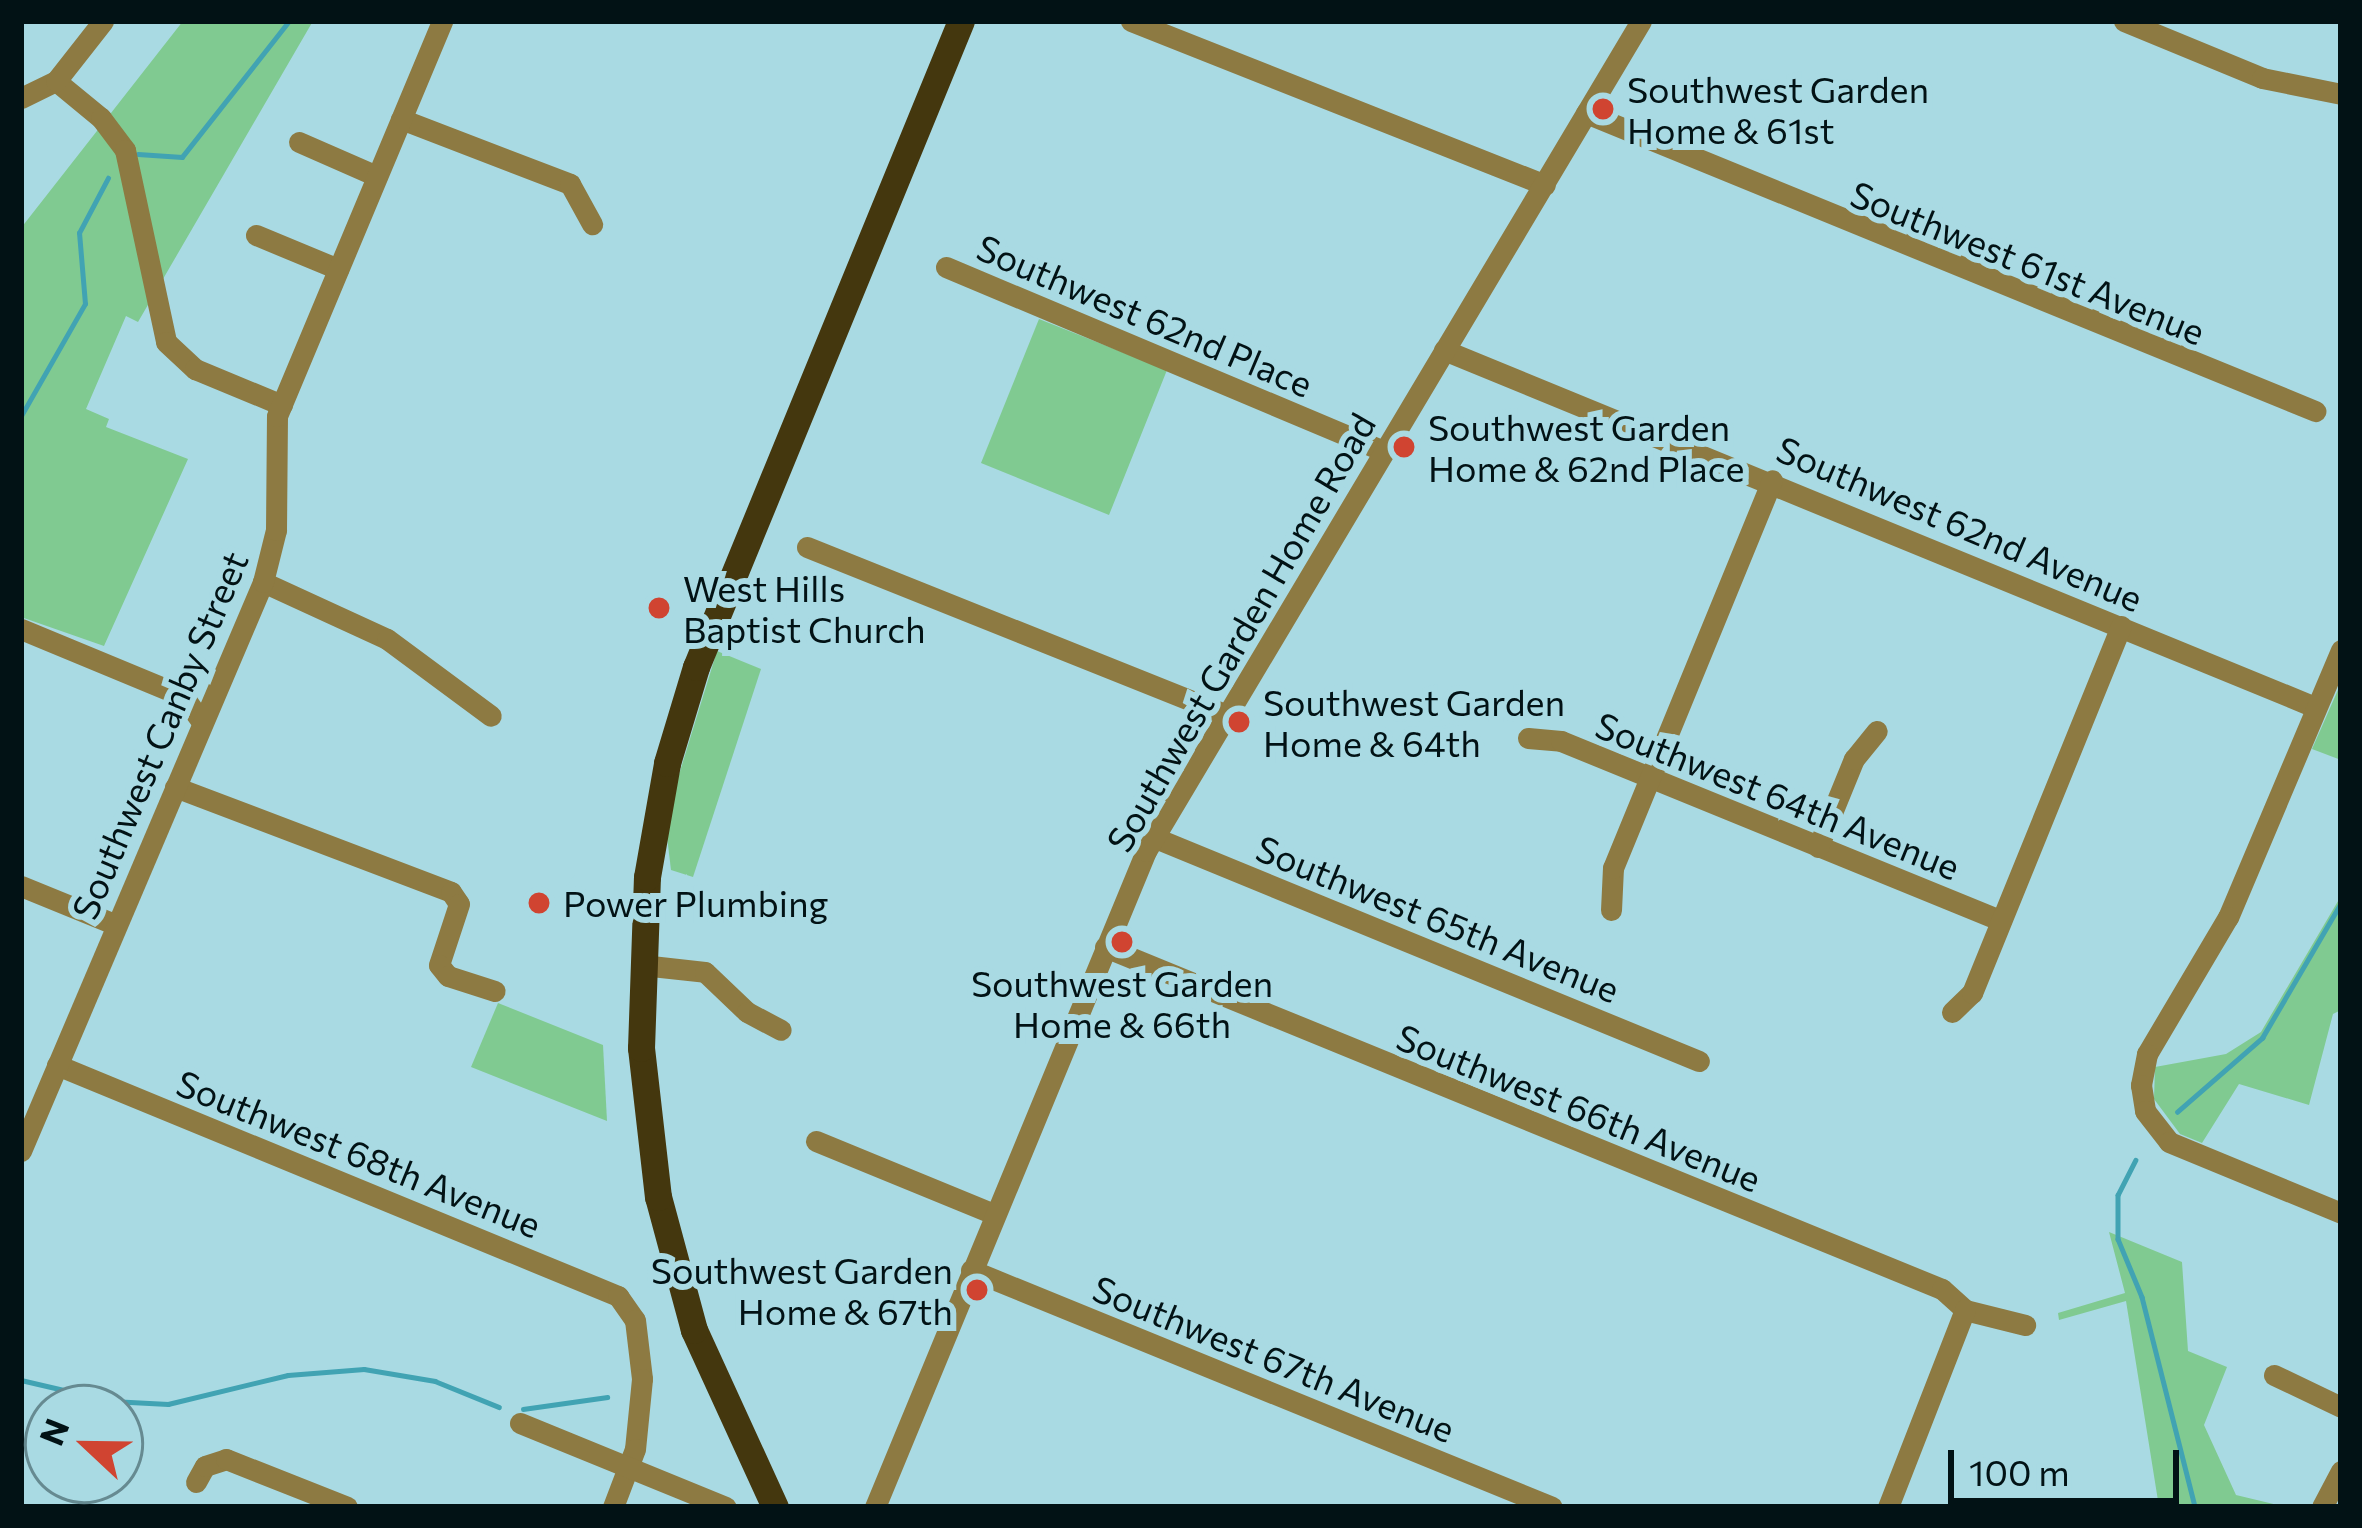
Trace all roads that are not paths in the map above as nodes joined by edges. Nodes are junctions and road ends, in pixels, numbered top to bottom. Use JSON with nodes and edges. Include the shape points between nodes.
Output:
{"nodes":[{"id":1,"x":103,"y":21,"type":"edge"},
{"id":2,"x":442,"y":21,"type":"edge"},
{"id":3,"x":961,"y":21,"type":"edge"},
{"id":4,"x":1131,"y":21,"type":"edge"},
{"id":5,"x":1641,"y":21,"type":"edge"},
{"id":6,"x":2123,"y":21,"type":"edge"},
{"id":7,"x":56,"y":81,"type":"junction"},
{"id":8,"x":2341,"y":94,"type":"edge"},
{"id":9,"x":21,"y":98,"type":"edge"},
{"id":10,"x":1586,"y":113,"type":"junction"},
{"id":11,"x":401,"y":118,"type":"junction"},
{"id":12,"x":298,"y":142,"type":"dead end"},
{"id":13,"x":377,"y":176,"type":"junction"},
{"id":14,"x":1544,"y":185,"type":"junction"},
{"id":15,"x":592,"y":224,"type":"dead end"},
{"id":16,"x":256,"y":235,"type":"dead end"},
{"id":17,"x":946,"y":267,"type":"dead end"},
{"id":18,"x":338,"y":269,"type":"junction"},
{"id":19,"x":1444,"y":350,"type":"junction"},
{"id":20,"x":282,"y":405,"type":"junction"},
{"id":21,"x":2315,"y":411,"type":"dead end"},
{"id":22,"x":1384,"y":451,"type":"junction"},
{"id":23,"x":1772,"y":480,"type":"junction"},
{"id":24,"x":807,"y":547,"type":"dead end"},
{"id":25,"x":263,"y":582,"type":"junction"},
{"id":26,"x":2121,"y":626,"type":"junction"},
{"id":27,"x":21,"y":628,"type":"edge"},
{"id":28,"x":2341,"y":650,"type":"edge"},
{"id":29,"x":2315,"y":707,"type":"junction"},
{"id":30,"x":491,"y":716,"type":"dead end"},
{"id":31,"x":1226,"y":716,"type":"junction"},
{"id":32,"x":202,"y":722,"type":"junction"},
{"id":33,"x":1876,"y":730,"type":"dead end"},
{"id":34,"x":1528,"y":738,"type":"dead end"},
{"id":35,"x":1648,"y":778,"type":"junction"},
{"id":36,"x":175,"y":787,"type":"junction"},
{"id":37,"x":1153,"y":837,"type":"junction"},
{"id":38,"x":1818,"y":847,"type":"junction"},
{"id":39,"x":21,"y":886,"type":"edge"},
{"id":40,"x":1611,"y":910,"type":"dead end"},
{"id":41,"x":2001,"y":921,"type":"junction"},
{"id":42,"x":114,"y":924,"type":"junction"},
{"id":43,"x":1105,"y":947,"type":"junction"},
{"id":44,"x":642,"y":965,"type":"junction"},
{"id":45,"x":495,"y":991,"type":"dead end"},
{"id":46,"x":1952,"y":1012,"type":"dead end"},
{"id":47,"x":781,"y":1030,"type":"dead end"},
{"id":48,"x":1699,"y":1060,"type":"dead end"},
{"id":49,"x":57,"y":1065,"type":"junction"},
{"id":50,"x":23,"y":1141,"type":"edge"},
{"id":51,"x":817,"y":1142,"type":"dead end"},
{"id":52,"x":2341,"y":1213,"type":"edge"},
{"id":53,"x":994,"y":1214,"type":"junction"},
{"id":54,"x":971,"y":1270,"type":"junction"},
{"id":55,"x":1965,"y":1310,"type":"junction"},
{"id":56,"x":2025,"y":1325,"type":"dead end"},
{"id":57,"x":2274,"y":1375,"type":"dead end"},
{"id":58,"x":2341,"y":1408,"type":"edge"},
{"id":59,"x":520,"y":1423,"type":"dead end"},
{"id":60,"x":628,"y":1468,"type":"junction"},
{"id":61,"x":2341,"y":1471,"type":"edge"},
{"id":62,"x":196,"y":1481,"type":"dead end"},
{"id":63,"x":347,"y":1507,"type":"edge"},
{"id":64,"x":613,"y":1507,"type":"edge"},
{"id":65,"x":726,"y":1507,"type":"edge"},
{"id":66,"x":775,"y":1507,"type":"edge"},
{"id":67,"x":874,"y":1507,"type":"edge"},
{"id":68,"x":1552,"y":1507,"type":"edge"},
{"id":69,"x":1888,"y":1507,"type":"edge"},
{"id":70,"x":2322,"y":1507,"type":"edge"}],
"edges":[{"from":1,"to":7,"type":"street"},
{"from":2,"to":11,"type":"street","name":"Southwest Canby Street"},
{"from":3,"to":44,"type":"main road","via":[[684,701],[653,834]]},
{"from":4,"to":14,"type":"street"},
{"from":5,"to":10,"type":"street","name":"Southwest Garden Home Road"},
{"from":6,"to":8,"type":"street","via":[[2262,78]]},
{"from":7,"to":9,"type":"street"},
{"from":7,"to":20,"type":"street","via":[[125,150],[166,342],[195,369]]},
{"from":10,"to":14,"type":"street","name":"Southwest Garden Home Road"},
{"from":10,"to":21,"type":"street","name":"Southwest 61st Avenue"},
{"from":11,"to":13,"type":"street","name":"Southwest Canby Street"},
{"from":11,"to":15,"type":"street","via":[[570,184]]},
{"from":12,"to":13,"type":"street"},
{"from":13,"to":18,"type":"street","name":"Southwest Canby Street"},
{"from":14,"to":19,"type":"street","name":"Southwest Garden Home Road"},
{"from":16,"to":18,"type":"street"},
{"from":17,"to":22,"type":"street","name":"Southwest 62nd Place"},
{"from":18,"to":20,"type":"street","name":"Southwest Canby Street"},
{"from":19,"to":22,"type":"street","name":"Southwest Garden Home Road"},
{"from":19,"to":23,"type":"street","name":"Southwest 62nd Avenue"},
{"from":20,"to":25,"type":"street","name":"Southwest Canby Street","via":[[272,446],[276,530]]},
{"from":22,"to":31,"type":"street","name":"Southwest Garden Home Road"},
{"from":23,"to":26,"type":"street","name":"Southwest 62nd Avenue"},
{"from":23,"to":35,"type":"street"},
{"from":24,"to":31,"type":"street"},
{"from":25,"to":30,"type":"street","via":[[387,639]]},
{"from":25,"to":32,"type":"street","name":"Southwest Canby Street"},
{"from":26,"to":29,"type":"street","name":"Southwest 62nd Avenue"},
{"from":26,"to":41,"type":"street"},
{"from":27,"to":32,"type":"street","via":[[183,696]]},
{"from":28,"to":29,"type":"street"},
{"from":29,"to":52,"type":"street","via":[[2228,917],[2147,1054],[2140,1085],[2145,1111],[2169,1142]]},
{"from":31,"to":37,"type":"street","name":"Southwest Garden Home Road"},
{"from":32,"to":36,"type":"street","name":"Southwest Canby Street"},
{"from":33,"to":38,"type":"street","via":[[1854,759]]},
{"from":34,"to":35,"type":"street","name":"Southwest 64th Avenue","via":[[1561,741]]},
{"from":35,"to":38,"type":"street","name":"Southwest 64th Avenue"},
{"from":35,"to":40,"type":"street","via":[[1613,868]]},
{"from":36,"to":42,"type":"street","name":"Southwest Canby Street"},
{"from":36,"to":45,"type":"street","via":[[452,892],[458,904],[439,964],[448,976]]},
{"from":37,"to":43,"type":"street","name":"Southwest Garden Home Road"},
{"from":37,"to":48,"type":"street","name":"Southwest 65th Avenue"},
{"from":38,"to":41,"type":"street","name":"Southwest 64th Avenue"},
{"from":39,"to":42,"type":"street"},
{"from":41,"to":46,"type":"street","via":[[1972,993]]},
{"from":42,"to":49,"type":"street","name":"Southwest Canby Street"},
{"from":43,"to":53,"type":"street","name":"Southwest Garden Home Road"},
{"from":43,"to":55,"type":"street","name":"Southwest 66th Avenue","via":[[1942,1289]]},
{"from":44,"to":47,"type":"street","via":[[705,972],[747,1012]]},
{"from":44,"to":66,"type":"main road","via":[[644,1102],[670,1250],[711,1371]]},
{"from":49,"to":50,"type":"street","name":"Southwest Canby Street"},
{"from":49,"to":60,"type":"street","name":"Southwest 68th Avenue","via":[[594,1284],[631,1309],[642,1379]]},
{"from":51,"to":53,"type":"street"},
{"from":53,"to":54,"type":"street","name":"Southwest Garden Home Road"},
{"from":54,"to":67,"type":"street","name":"Southwest Garden Home Road"},
{"from":54,"to":68,"type":"street","name":"Southwest 67th Avenue"},
{"from":55,"to":56,"type":"street","name":"Southwest 66th Avenue"},
{"from":55,"to":69,"type":"street"},
{"from":57,"to":58,"type":"street"},
{"from":59,"to":60,"type":"street"},
{"from":60,"to":64,"type":"street"},
{"from":60,"to":65,"type":"street"},
{"from":61,"to":70,"type":"street"},
{"from":62,"to":63,"type":"street","via":[[205,1466],[226,1459]]}]}
